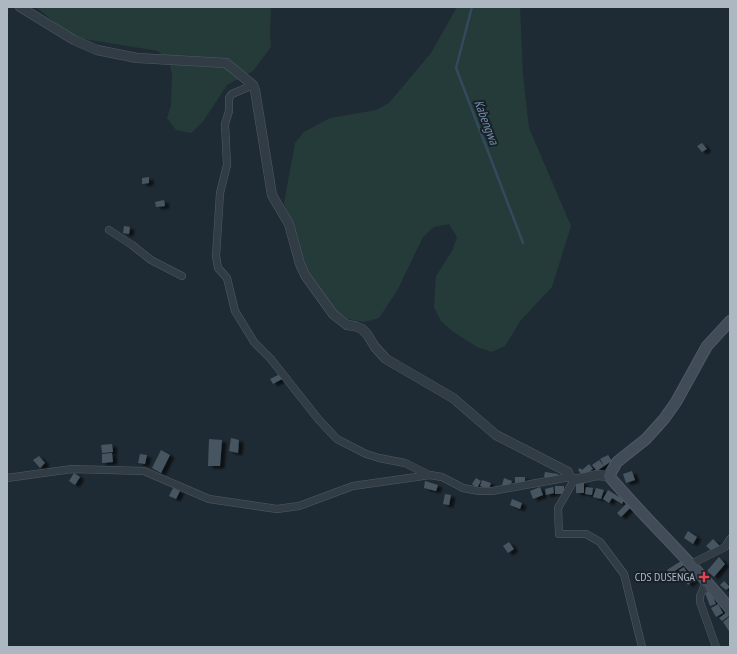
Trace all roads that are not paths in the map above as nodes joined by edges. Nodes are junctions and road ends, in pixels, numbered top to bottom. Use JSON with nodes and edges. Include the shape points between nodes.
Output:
{"nodes":[{"id":1,"x":20,"y":7,"type":"edge"},
{"id":2,"x":253,"y":85,"type":"junction"},
{"id":3,"x":109,"y":230,"type":"dead end"},
{"id":4,"x":182,"y":276,"type":"dead end"},
{"id":5,"x":730,"y":321,"type":"edge"},
{"id":6,"x":430,"y":475,"type":"junction"},
{"id":7,"x":609,"y":476,"type":"junction"},
{"id":8,"x":7,"y":478,"type":"edge"},
{"id":9,"x":572,"y":478,"type":"junction"},
{"id":10,"x":730,"y":539,"type":"edge"},
{"id":11,"x":691,"y":564,"type":"junction"},
{"id":12,"x":707,"y":580,"type":"junction"},
{"id":13,"x":730,"y":609,"type":"edge"},
{"id":14,"x":642,"y":647,"type":"edge"},
{"id":15,"x":716,"y":647,"type":"edge"}],
"edges":[{"from":1,"to":2,"type":"street","via":[[74,40],[97,50],[137,58],[226,63]]},
{"from":2,"to":6,"type":"street","via":[[232,94],[229,98],[225,124],[227,165],[220,193],[216,256],[218,268],[227,278],[235,311],[254,342],[337,439],[366,454],[405,463]]},
{"from":2,"to":9,"type":"street","via":[[272,196],[289,224],[305,275],[333,314],[347,325],[362,329],[386,359],[453,398],[496,435],[568,472]]},
{"from":3,"to":4,"type":"street","via":[[152,260]]},
{"from":5,"to":7,"type":"main road","via":[[707,346],[664,419],[646,439],[617,462]]},
{"from":6,"to":8,"type":"street","via":[[353,486],[299,506],[277,509],[209,499],[144,470],[72,470]]},
{"from":6,"to":9,"type":"street","via":[[479,491]]},
{"from":7,"to":9,"type":"street"},
{"from":7,"to":11,"type":"main road"},
{"from":9,"to":14,"type":"street","via":[[558,508],[559,534],[586,534],[600,542],[624,574]]},
{"from":10,"to":11,"type":"street","via":[[725,548]]},
{"from":11,"to":12,"type":"main road"},
{"from":12,"to":13,"type":"main road"},
{"from":12,"to":15,"type":"street","via":[[700,602]]}]}
